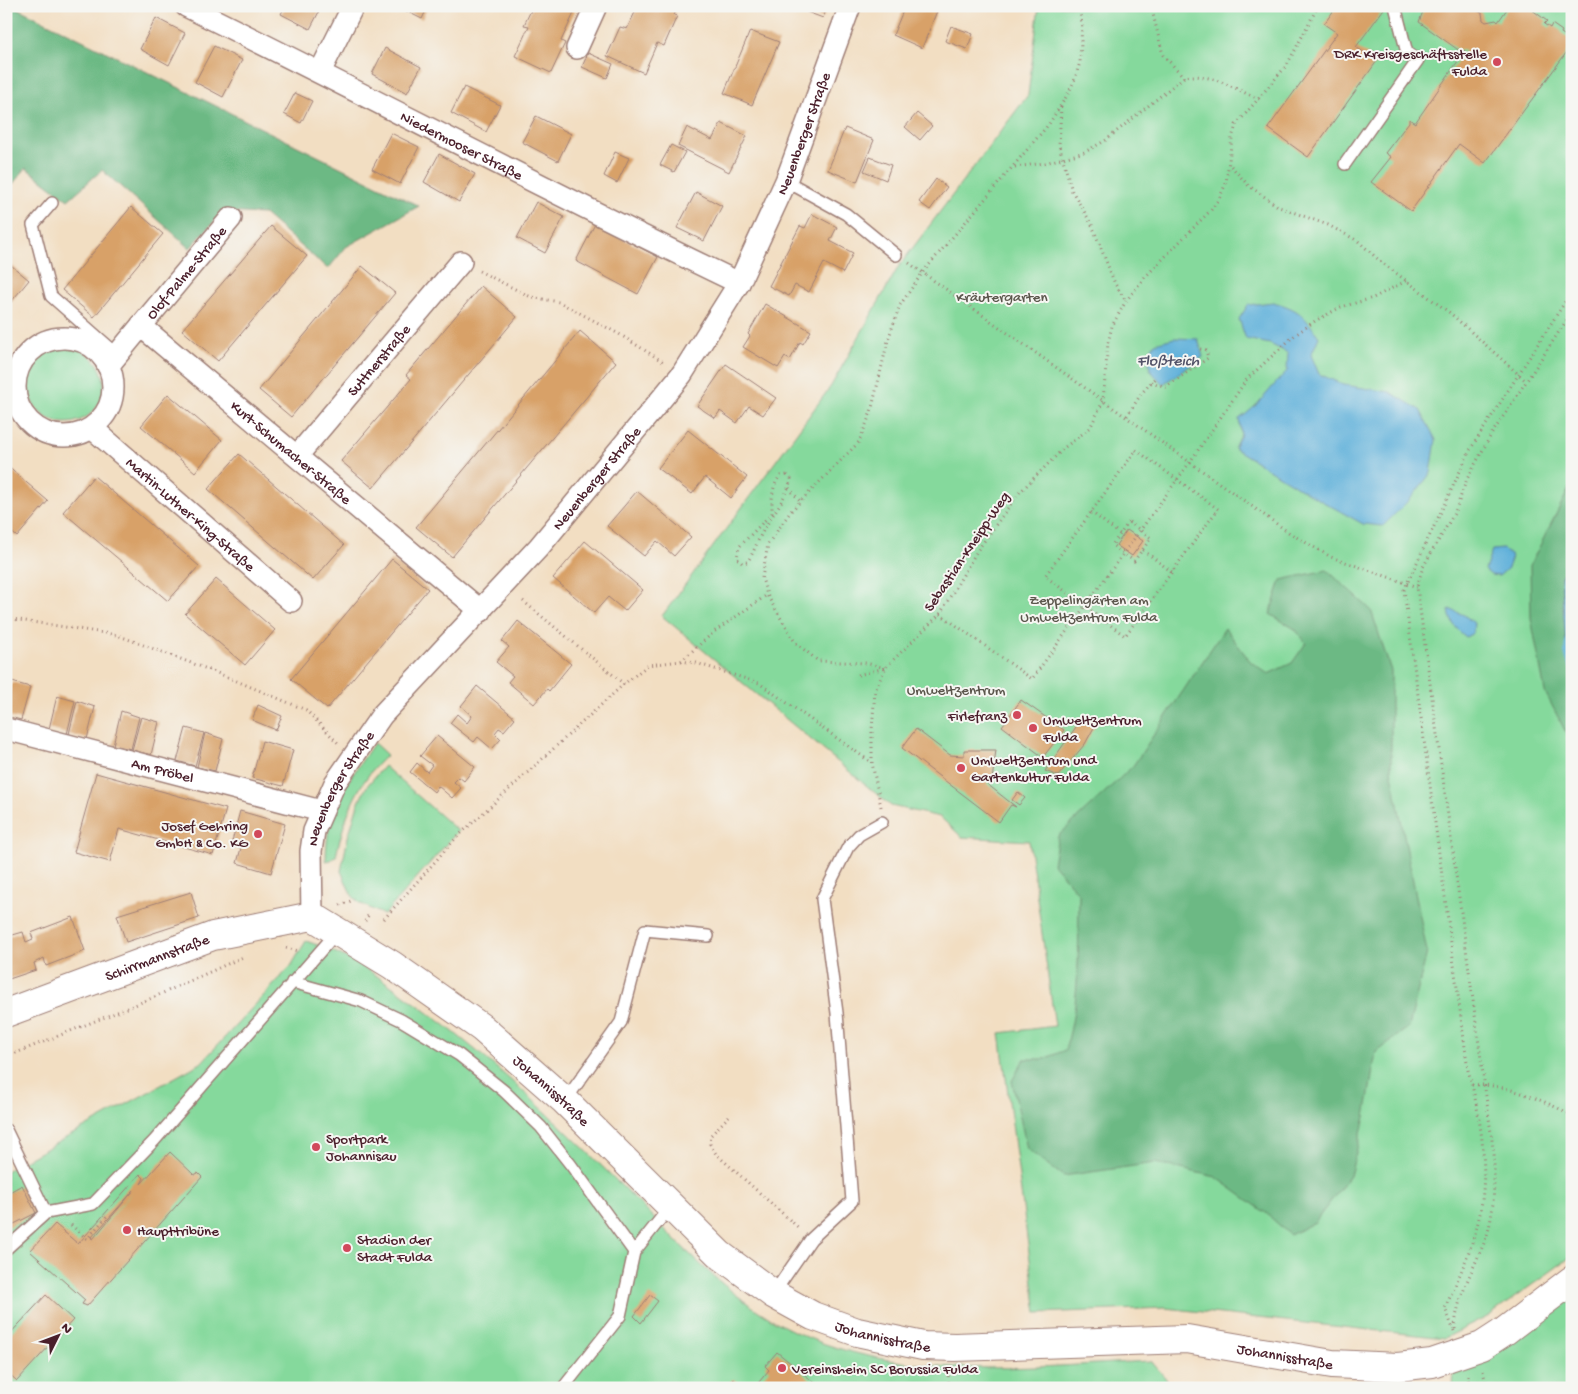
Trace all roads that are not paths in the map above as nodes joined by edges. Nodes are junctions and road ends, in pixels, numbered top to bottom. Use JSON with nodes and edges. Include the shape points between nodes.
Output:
{"nodes":[{"id":1,"x":186,"y":6,"type":"edge"},
{"id":2,"x":353,"y":6,"type":"edge"},
{"id":3,"x":596,"y":6,"type":"edge"},
{"id":4,"x":850,"y":6,"type":"edge"},
{"id":5,"x":1395,"y":6,"type":"edge"},
{"id":6,"x":577,"y":48,"type":"dead end"},
{"id":7,"x":320,"y":72,"type":"junction"},
{"id":8,"x":1345,"y":164,"type":"dead end"},
{"id":9,"x":786,"y":181,"type":"junction"},
{"id":10,"x":52,"y":203,"type":"dead end"},
{"id":11,"x":231,"y":218,"type":"dead end"},
{"id":12,"x":896,"y":255,"type":"road end"},
{"id":13,"x":461,"y":262,"type":"road end"},
{"id":14,"x":738,"y":283,"type":"junction"},
{"id":15,"x":141,"y":326,"type":"junction"},
{"id":16,"x":113,"y":361,"type":"junction"},
{"id":17,"x":92,"y":428,"type":"junction"},
{"id":18,"x":297,"y":456,"type":"junction"},
{"id":19,"x":290,"y":601,"type":"dead end"},
{"id":20,"x":481,"y":611,"type":"junction"},
{"id":21,"x":6,"y":729,"type":"edge"},
{"id":22,"x":321,"y":811,"type":"junction"},
{"id":23,"x":882,"y":822,"type":"road end"},
{"id":24,"x":312,"y":916,"type":"junction"},
{"id":25,"x":337,"y":932,"type":"junction"},
{"id":26,"x":708,"y":936,"type":"dead end"},
{"id":27,"x":292,"y":982,"type":"junction"},
{"id":28,"x":6,"y":1013,"type":"edge"},
{"id":29,"x":564,"y":1101,"type":"junction"},
{"id":30,"x":6,"y":1130,"type":"edge"},
{"id":31,"x":670,"y":1207,"type":"junction"},
{"id":32,"x":46,"y":1213,"type":"junction"},
{"id":33,"x":6,"y":1249,"type":"edge"},
{"id":34,"x":634,"y":1252,"type":"junction"},
{"id":35,"x":1572,"y":1280,"type":"edge"},
{"id":36,"x":773,"y":1294,"type":"junction"},
{"id":37,"x":563,"y":1388,"type":"edge"}],
"edges":[{"from":1,"to":7,"type":"street","name":"Niedermooser Straße"},
{"from":2,"to":7,"type":"street"},
{"from":3,"to":6,"type":"street"},
{"from":4,"to":9,"type":"street","name":"Neuenberger Straße"},
{"from":5,"to":8,"type":"lane","via":[[1407,53],[1418,60]]},
{"from":7,"to":14,"type":"street","name":"Niedermooser Straße","via":[[493,163]]},
{"from":9,"to":12,"type":"lane","via":[[846,214]]},
{"from":9,"to":14,"type":"street","name":"Neuenberger Straße"},
{"from":10,"to":16,"type":"lane","via":[[33,225],[51,296]]},
{"from":11,"to":15,"type":"street","name":"Olof-Palme-Straße"},
{"from":13,"to":18,"type":"street","name":"Suttnerstraße"},
{"from":14,"to":20,"type":"street","name":"Neuenberger Straße","via":[[682,374],[539,547]]},
{"from":15,"to":16,"type":"street"},
{"from":15,"to":18,"type":"street","name":"Kurt-Schumacher-Straße"},
{"from":16,"to":17,"type":"street","via":[[113,394],[105,413]]},
{"from":16,"to":17,"type":"street","via":[[76,339],[61,338],[45,341],[31,350],[21,363],[16,378],[15,395],[21,410],[37,428],[60,436],[77,435]]},
{"from":17,"to":19,"type":"street","name":"Martin-Luther-King-Straße"},
{"from":18,"to":20,"type":"street","name":"Kurt-Schumacher-Straße"},
{"from":20,"to":22,"type":"street","name":"Neuenberger Straße","via":[[382,716],[351,757]]},
{"from":21,"to":22,"type":"street","name":"Am Pröbel"},
{"from":22,"to":24,"type":"street","name":"Neuenberger Straße","via":[[314,831],[312,852]]},
{"from":23,"to":36,"type":"lane","via":[[859,835],[848,847],[822,899],[837,1013],[852,1200],[811,1239]]},
{"from":24,"to":25,"type":"street","name":"Johannisstraße"},
{"from":24,"to":28,"type":"street","name":"Schirrmannstraße","via":[[213,936]]},
{"from":25,"to":27,"type":"lane"},
{"from":25,"to":29,"type":"street","name":"Johannisstraße","via":[[443,999]]},
{"from":26,"to":29,"type":"lane","via":[[644,930],[621,1022]]},
{"from":27,"to":32,"type":"lane","via":[[154,1141],[93,1204]]},
{"from":27,"to":34,"type":"lane","via":[[361,1000],[401,1020],[466,1061],[504,1091],[541,1127]]},
{"from":29,"to":31,"type":"street","name":"Johannisstraße"},
{"from":30,"to":32,"type":"lane"},
{"from":31,"to":34,"type":"lane"},
{"from":31,"to":36,"type":"street","name":"Johannisstraße","via":[[719,1254]]},
{"from":32,"to":33,"type":"lane"},
{"from":34,"to":37,"type":"lane","via":[[620,1316]]},
{"from":35,"to":36,"type":"street","name":"Johannisstraße","via":[[1482,1346],[1432,1363],[1398,1367],[1332,1364],[1187,1339],[1062,1345],[922,1346],[857,1332],[813,1316]]}]}
